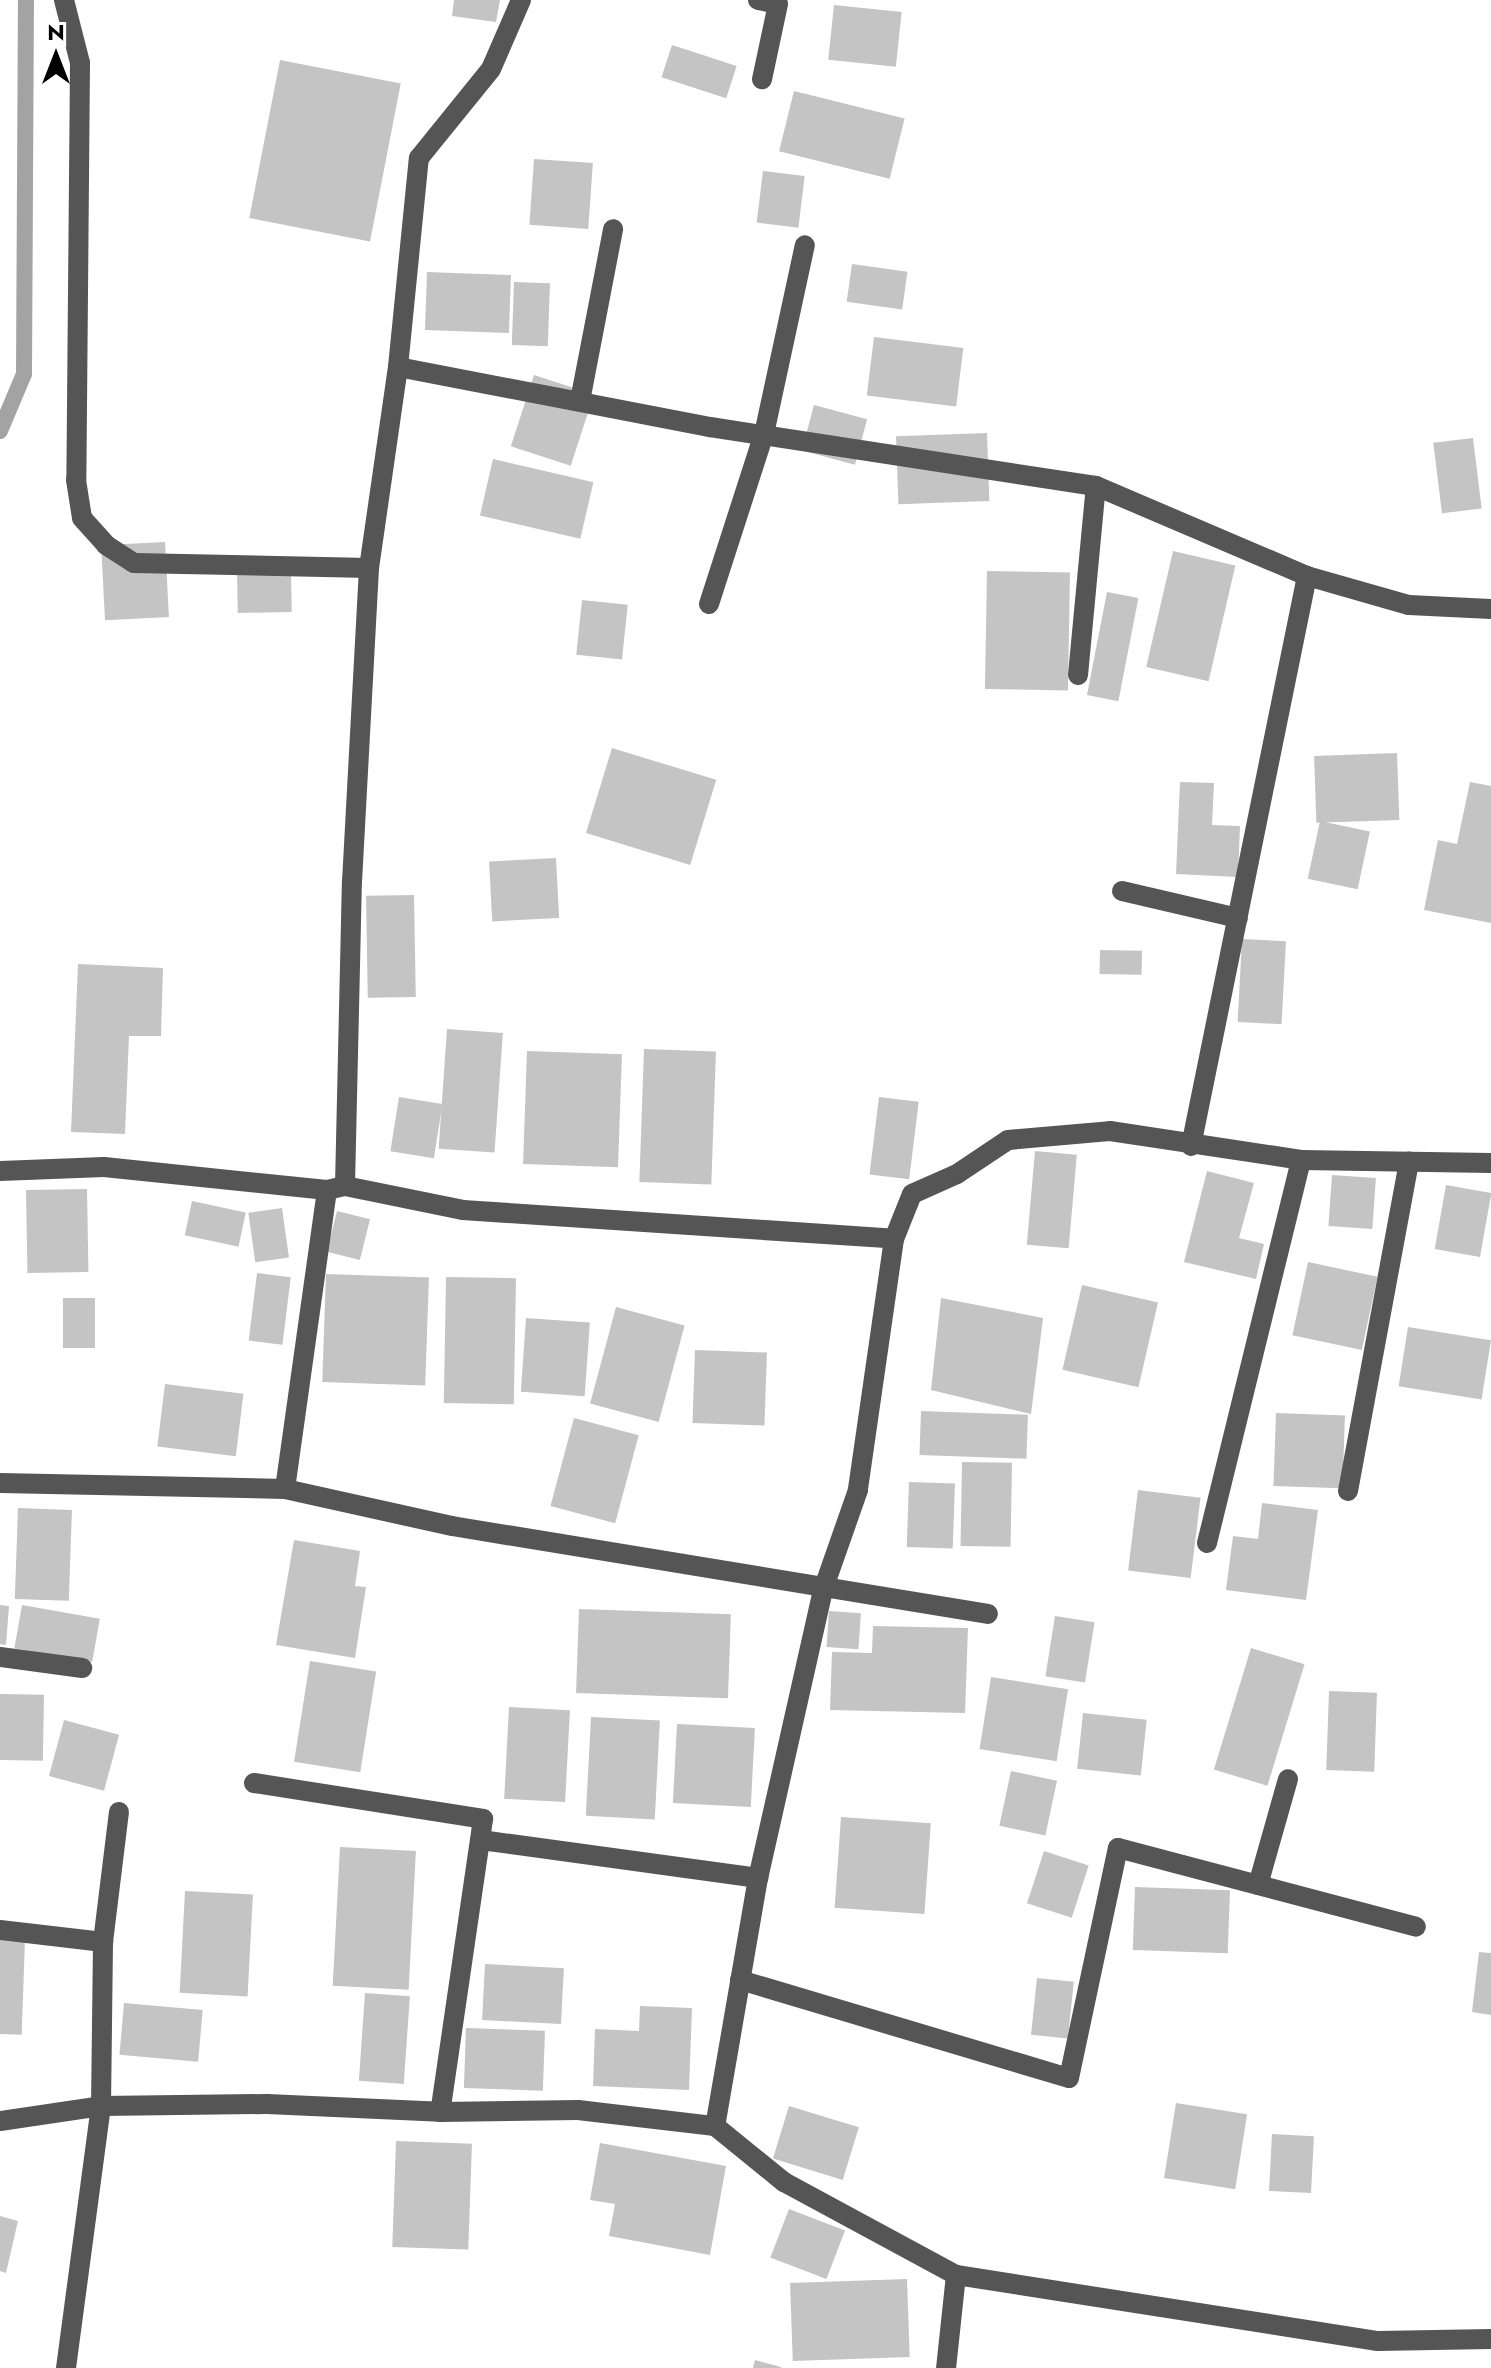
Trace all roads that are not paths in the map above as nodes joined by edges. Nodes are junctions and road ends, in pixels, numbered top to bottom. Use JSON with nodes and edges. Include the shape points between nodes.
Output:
{"nodes":[{"id":1,"x":64,"y":0,"type":"edge"},
{"id":2,"x":521,"y":0,"type":"edge"},
{"id":3,"x":758,"y":0,"type":"edge"},
{"id":4,"x":762,"y":79,"type":"dead end"},
{"id":5,"x":613,"y":229,"type":"dead end"},
{"id":6,"x":805,"y":245,"type":"dead end"},
{"id":7,"x":398,"y":367,"type":"junction"},
{"id":8,"x":580,"y":401,"type":"junction"},
{"id":9,"x":764,"y":434,"type":"junction"},
{"id":10,"x":1096,"y":486,"type":"junction"},
{"id":11,"x":369,"y":568,"type":"junction"},
{"id":12,"x":1307,"y":576,"type":"junction"},
{"id":13,"x":709,"y":604,"type":"dead end"},
{"id":14,"x":1491,"y":609,"type":"edge"},
{"id":15,"x":1078,"y":675,"type":"dead end"},
{"id":16,"x":1122,"y":891,"type":"dead end"},
{"id":17,"x":1238,"y":918,"type":"junction"},
{"id":18,"x":1191,"y":1146,"type":"junction"},
{"id":19,"x":1301,"y":1160,"type":"junction"},
{"id":20,"x":1409,"y":1162,"type":"junction"},
{"id":21,"x":1491,"y":1163,"type":"edge"},
{"id":22,"x":0,"y":1171,"type":"edge"},
{"id":23,"x":336,"y":1188,"type":"junction"},
{"id":24,"x":894,"y":1239,"type":"junction"},
{"id":25,"x":0,"y":1483,"type":"edge"},
{"id":26,"x":285,"y":1489,"type":"junction"},
{"id":27,"x":1348,"y":1491,"type":"dead end"},
{"id":28,"x":1207,"y":1543,"type":"dead end"},
{"id":29,"x":823,"y":1590,"type":"junction"},
{"id":30,"x":988,"y":1614,"type":"dead end"},
{"id":31,"x":0,"y":1657,"type":"edge"},
{"id":32,"x":82,"y":1668,"type":"dead end"},
{"id":33,"x":1288,"y":1779,"type":"dead end"},
{"id":34,"x":254,"y":1783,"type":"dead end"},
{"id":35,"x":119,"y":1812,"type":"dead end"},
{"id":36,"x":481,"y":1840,"type":"junction"},
{"id":37,"x":758,"y":1878,"type":"junction"},
{"id":38,"x":1258,"y":1885,"type":"junction"},
{"id":39,"x":1416,"y":1927,"type":"dead end"},
{"id":40,"x":0,"y":1930,"type":"edge"},
{"id":41,"x":103,"y":1942,"type":"junction"},
{"id":42,"x":740,"y":1980,"type":"junction"},
{"id":43,"x":101,"y":2106,"type":"junction"},
{"id":44,"x":440,"y":2112,"type":"junction"},
{"id":45,"x":0,"y":2121,"type":"edge"},
{"id":46,"x":715,"y":2126,"type":"junction"},
{"id":47,"x":956,"y":2275,"type":"junction"},
{"id":48,"x":1491,"y":2339,"type":"edge"},
{"id":49,"x":66,"y":2368,"type":"edge"},
{"id":50,"x":946,"y":2368,"type":"edge"}],
"edges":[{"from":1,"to":11,"type":"street","via":[[80,63],[76,480],[82,518],[106,545],[134,563]]},
{"from":2,"to":7,"type":"street","via":[[491,69],[419,158]]},
{"from":3,"to":4,"type":"street","via":[[778,4]]},
{"from":5,"to":8,"type":"street"},
{"from":6,"to":9,"type":"street"},
{"from":7,"to":8,"type":"street"},
{"from":7,"to":11,"type":"street"},
{"from":8,"to":9,"type":"street"},
{"from":9,"to":10,"type":"street"},
{"from":9,"to":13,"type":"street"},
{"from":10,"to":12,"type":"street"},
{"from":10,"to":15,"type":"street"},
{"from":11,"to":23,"type":"street"},
{"from":12,"to":14,"type":"street","via":[[1409,605]]},
{"from":12,"to":17,"type":"street"},
{"from":16,"to":17,"type":"street"},
{"from":17,"to":18,"type":"street"},
{"from":18,"to":19,"type":"street"},
{"from":18,"to":24,"type":"street","via":[[1110,1131],[1008,1140],[957,1174],[912,1194]]},
{"from":19,"to":20,"type":"street"},
{"from":19,"to":28,"type":"street"},
{"from":20,"to":21,"type":"street"},
{"from":20,"to":27,"type":"street"},
{"from":22,"to":23,"type":"street","via":[[104,1167]]},
{"from":23,"to":24,"type":"street","via":[[463,1210]]},
{"from":23,"to":26,"type":"street"},
{"from":24,"to":29,"type":"street","via":[[858,1490]]},
{"from":25,"to":26,"type":"street"},
{"from":26,"to":29,"type":"street","via":[[452,1526]]},
{"from":29,"to":30,"type":"street"},
{"from":29,"to":37,"type":"street"},
{"from":31,"to":32,"type":"street"},
{"from":33,"to":38,"type":"street"},
{"from":34,"to":36,"type":"street","via":[[483,1819]]},
{"from":35,"to":41,"type":"street"},
{"from":36,"to":37,"type":"street"},
{"from":36,"to":44,"type":"street"},
{"from":37,"to":42,"type":"street"},
{"from":38,"to":39,"type":"street"},
{"from":38,"to":42,"type":"street","via":[[1118,1848],[1069,2078]]},
{"from":40,"to":41,"type":"street"},
{"from":41,"to":43,"type":"street"},
{"from":42,"to":46,"type":"street"},
{"from":43,"to":44,"type":"street","via":[[267,2104]]},
{"from":43,"to":45,"type":"street"},
{"from":43,"to":49,"type":"street"},
{"from":44,"to":46,"type":"street","via":[[578,2110]]},
{"from":46,"to":47,"type":"street","via":[[784,2182]]},
{"from":47,"to":48,"type":"street","via":[[1378,2341]]},
{"from":47,"to":50,"type":"street"}]}
